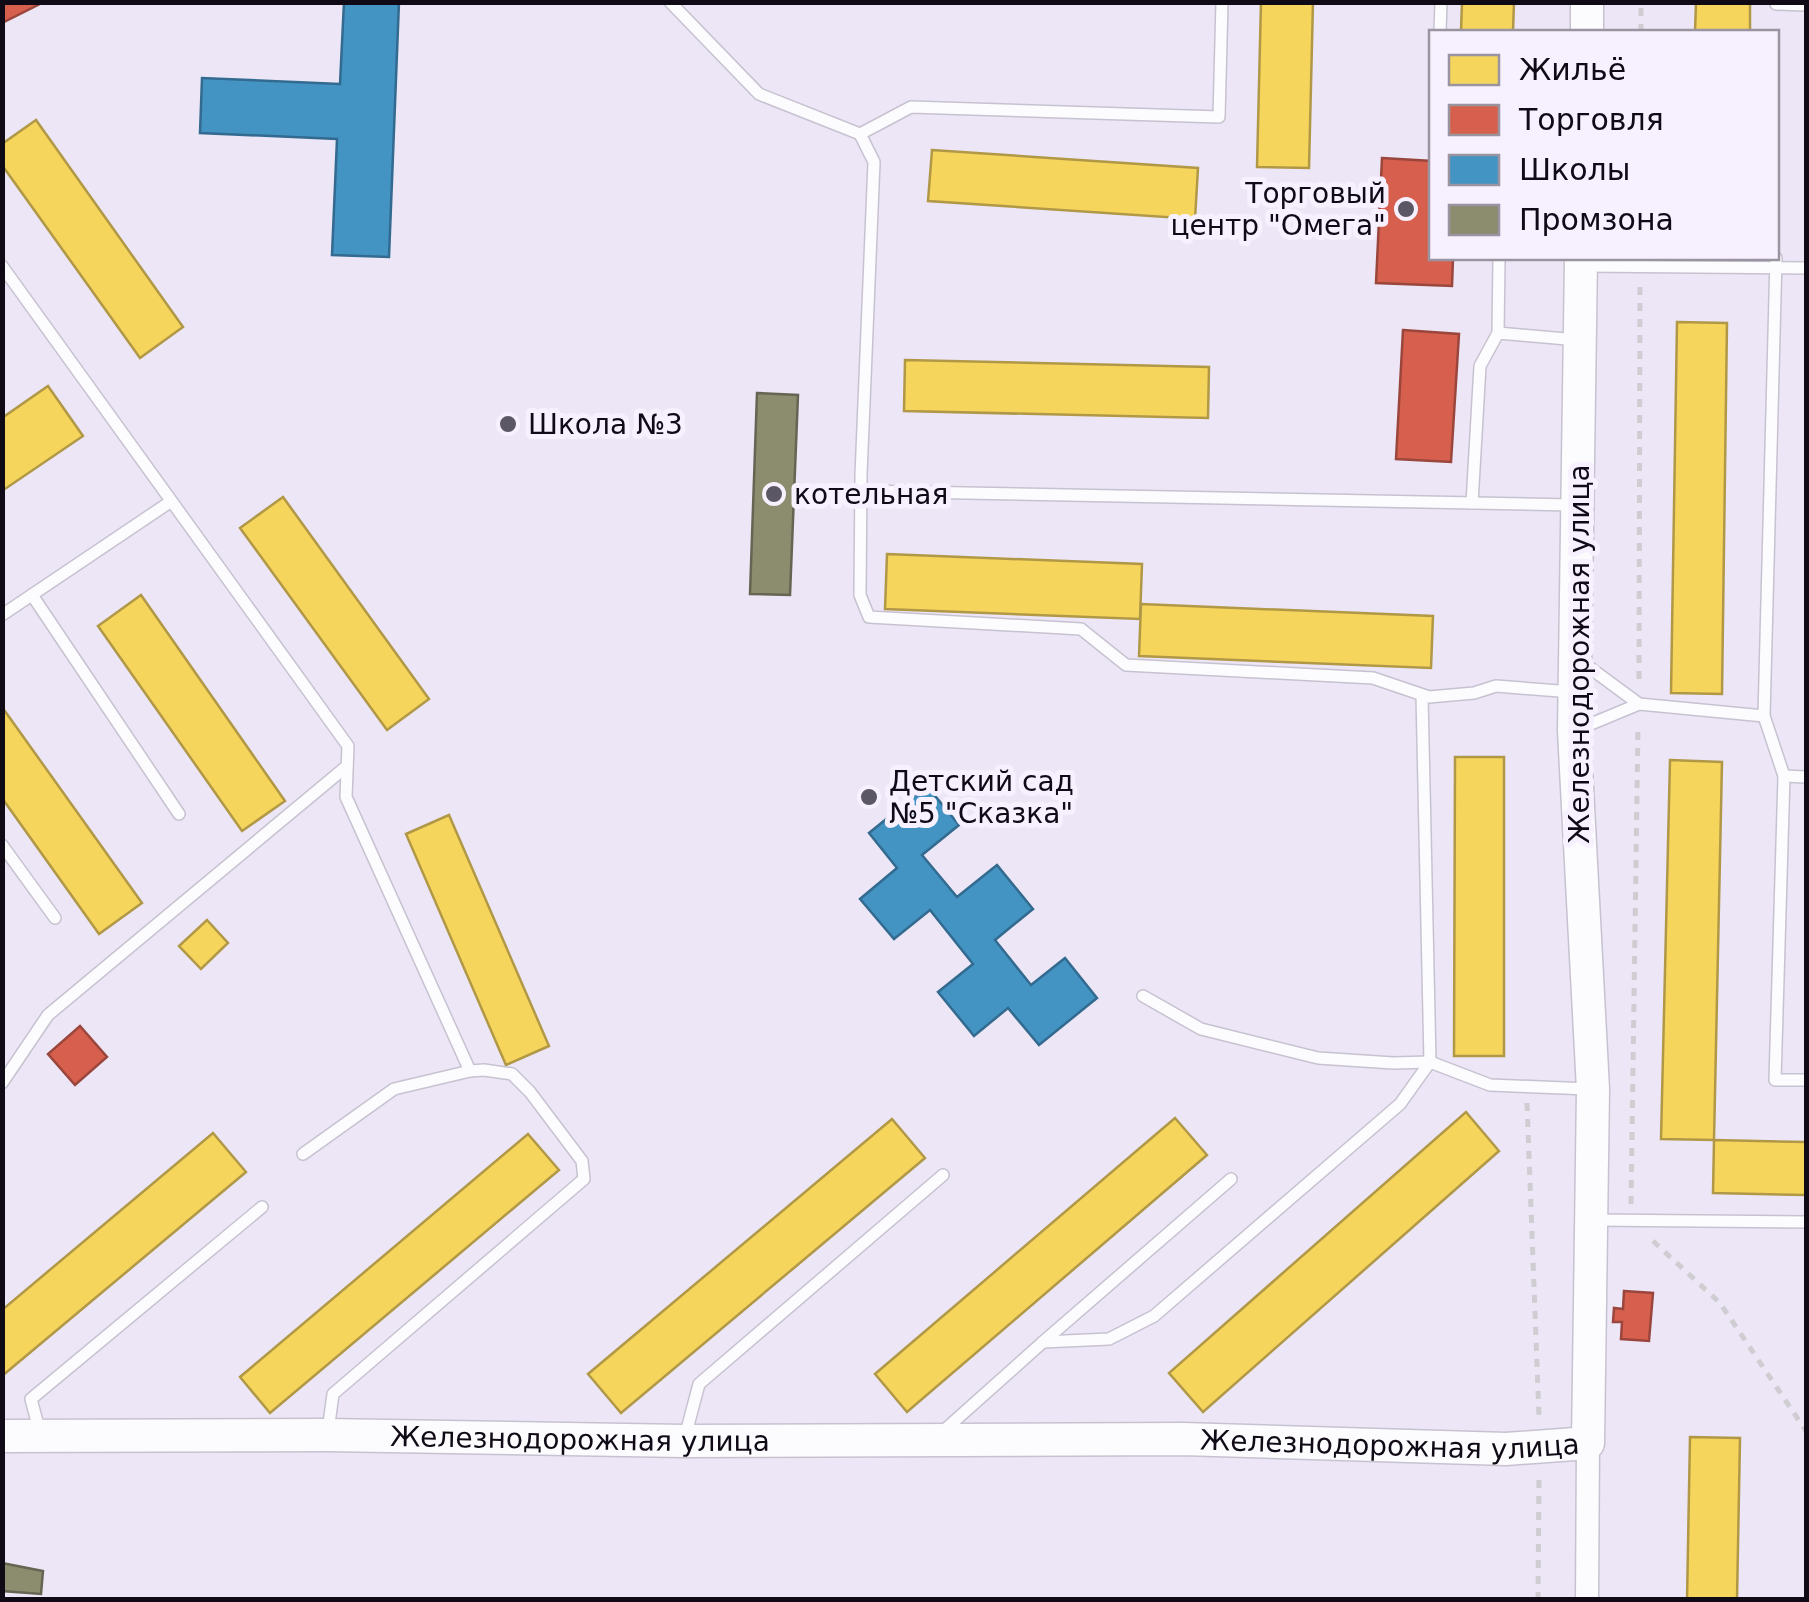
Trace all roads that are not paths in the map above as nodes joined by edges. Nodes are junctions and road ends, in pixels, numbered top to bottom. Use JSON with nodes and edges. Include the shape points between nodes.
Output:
{"nodes":[{"id":1,"x":670,"y":2,"type":"edge"},
{"id":2,"x":1222,"y":2,"type":"edge"},
{"id":3,"x":1441,"y":2,"type":"edge"},
{"id":4,"x":1587,"y":2,"type":"edge"},
{"id":5,"x":1776,"y":4,"type":"edge"},
{"id":6,"x":1806,"y":5,"type":"edge"},
{"id":7,"x":1440,"y":30,"type":"edge"},
{"id":8,"x":1586,"y":30,"type":"edge"},
{"id":9,"x":860,"y":134,"type":"junction"},
{"id":10,"x":1499,"y":260,"type":"edge"},
{"id":11,"x":1581,"y":262,"type":"edge"},
{"id":12,"x":1776,"y":263,"type":"edge"},
{"id":13,"x":2,"y":266,"type":"edge"},
{"id":14,"x":1806,"y":268,"type":"edge"},
{"id":15,"x":1498,"y":333,"type":"junction"},
{"id":16,"x":1580,"y":340,"type":"junction"},
{"id":17,"x":861,"y":491,"type":"junction"},
{"id":18,"x":170,"y":502,"type":"junction"},
{"id":19,"x":1472,"y":503,"type":"junction"},
{"id":20,"x":1578,"y":506,"type":"junction"},
{"id":21,"x":32,"y":595,"type":"junction"},
{"id":22,"x":2,"y":615,"type":"edge"},
{"id":23,"x":1575,"y":657,"type":"junction"},
{"id":24,"x":1574,"y":692,"type":"junction"},
{"id":25,"x":1422,"y":695,"type":"junction"},
{"id":26,"x":1638,"y":704,"type":"junction"},
{"id":27,"x":1764,"y":716,"type":"junction"},
{"id":28,"x":1574,"y":732,"type":"junction"},
{"id":29,"x":347,"y":766,"type":"junction"},
{"id":30,"x":1784,"y":776,"type":"junction"},
{"id":31,"x":1806,"y":777,"type":"edge"},
{"id":32,"x":179,"y":814,"type":"dead end"},
{"id":33,"x":2,"y":844,"type":"edge"},
{"id":34,"x":55,"y":918,"type":"dead end"},
{"id":35,"x":1142,"y":996,"type":"dead end"},
{"id":36,"x":1430,"y":1062,"type":"junction"},
{"id":37,"x":470,"y":1071,"type":"junction"},
{"id":38,"x":1806,"y":1080,"type":"edge"},
{"id":39,"x":2,"y":1083,"type":"edge"},
{"id":40,"x":1593,"y":1089,"type":"junction"},
{"id":41,"x":302,"y":1154,"type":"dead end"},
{"id":42,"x":943,"y":1176,"type":"dead end"},
{"id":43,"x":1231,"y":1179,"type":"dead end"},
{"id":44,"x":262,"y":1207,"type":"dead end"},
{"id":45,"x":1590,"y":1220,"type":"junction"},
{"id":46,"x":1806,"y":1222,"type":"edge"},
{"id":47,"x":1043,"y":1342,"type":"junction"},
{"id":48,"x":327,"y":1435,"type":"junction"},
{"id":49,"x":2,"y":1436,"type":"edge"},
{"id":50,"x":42,"y":1437,"type":"junction"},
{"id":51,"x":684,"y":1441,"type":"junction"},
{"id":52,"x":932,"y":1441,"type":"junction"},
{"id":53,"x":1588,"y":1444,"type":"junction"},
{"id":54,"x":1587,"y":1600,"type":"edge"}],
"edges":[{"from":1,"to":9,"type":"lane","via":[[759,94]]},
{"from":2,"to":9,"type":"lane","via":[[1219,117],[911,107]]},
{"from":3,"to":7,"type":"lane"},
{"from":4,"to":8,"type":"street"},
{"from":5,"to":6,"type":"lane"},
{"from":9,"to":17,"type":"lane","via":[[874,162]]},
{"from":10,"to":15,"type":"lane"},
{"from":11,"to":12,"type":"lane"},
{"from":11,"to":16,"type":"street","name":"Железнодорожная улица"},
{"from":12,"to":14,"type":"lane"},
{"from":12,"to":27,"type":"lane"},
{"from":13,"to":18,"type":"lane"},
{"from":15,"to":16,"type":"lane"},
{"from":15,"to":19,"type":"lane","via":[[1480,366]]},
{"from":16,"to":20,"type":"street","name":"Железнодорожная улица"},
{"from":17,"to":19,"type":"lane"},
{"from":17,"to":25,"type":"lane","via":[[860,595],[869,617],[1081,629],[1126,664],[1372,678]]},
{"from":18,"to":21,"type":"lane"},
{"from":18,"to":29,"type":"lane","via":[[348,746]]},
{"from":19,"to":20,"type":"lane"},
{"from":20,"to":23,"type":"street","name":"Железнодорожная улица"},
{"from":21,"to":22,"type":"lane"},
{"from":21,"to":32,"type":"lane"},
{"from":23,"to":24,"type":"street","name":"Железнодорожная улица"},
{"from":23,"to":26,"type":"lane"},
{"from":24,"to":25,"type":"lane","via":[[1496,686]]},
{"from":24,"to":28,"type":"street","name":"Железнодорожная улица"},
{"from":25,"to":36,"type":"lane"},
{"from":26,"to":27,"type":"lane"},
{"from":26,"to":28,"type":"lane"},
{"from":27,"to":30,"type":"lane"},
{"from":28,"to":40,"type":"street","name":"Железнодорожная улица"},
{"from":29,"to":37,"type":"lane","via":[[346,797]]},
{"from":29,"to":39,"type":"lane","via":[[48,1015]]},
{"from":30,"to":31,"type":"lane"},
{"from":30,"to":38,"type":"lane","via":[[1776,1080]]},
{"from":33,"to":34,"type":"lane"},
{"from":35,"to":36,"type":"lane","via":[[1202,1029],[1318,1058]]},
{"from":36,"to":40,"type":"lane","via":[[1490,1086]]},
{"from":36,"to":47,"type":"lane","via":[[1400,1104],[1154,1316],[1109,1338]]},
{"from":37,"to":41,"type":"lane","via":[[394,1088]]},
{"from":37,"to":48,"type":"lane","via":[[512,1074],[582,1161],[584,1179],[332,1394]]},
{"from":40,"to":45,"type":"street","name":"Железнодорожная улица"},
{"from":42,"to":51,"type":"lane","via":[[699,1384]]},
{"from":43,"to":47,"type":"lane"},
{"from":44,"to":50,"type":"lane","via":[[32,1398]]},
{"from":45,"to":46,"type":"lane"},
{"from":45,"to":53,"type":"street","name":"Железнодорожная улица"},
{"from":47,"to":52,"type":"lane"},
{"from":48,"to":50,"type":"street","name":"Железнодорожная улица"},
{"from":48,"to":51,"type":"street","name":"Железнодорожная улица"},
{"from":49,"to":50,"type":"street","name":"Железнодорожная улица"},
{"from":51,"to":52,"type":"street","name":"Железнодорожная улица"},
{"from":52,"to":53,"type":"street","name":"Железнодорожная улица","via":[[1182,1439],[1506,1450]]},
{"from":53,"to":54,"type":"street"}]}
